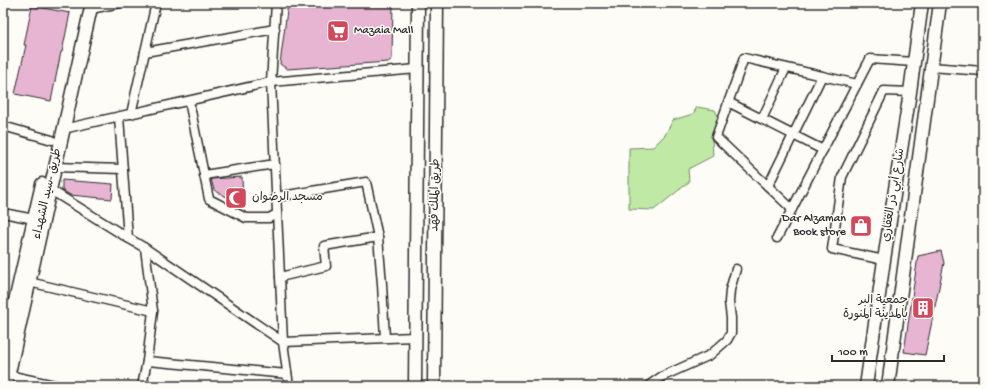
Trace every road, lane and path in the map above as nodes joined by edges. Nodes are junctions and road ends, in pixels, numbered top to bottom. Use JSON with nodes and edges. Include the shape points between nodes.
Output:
{"nodes":[{"id":1,"x":120,"y":3,"type":"edge"},
{"id":2,"x":156,"y":3,"type":"edge"},
{"id":3,"x":276,"y":3,"type":"edge"},
{"id":4,"x":413,"y":3,"type":"edge"},
{"id":5,"x":418,"y":3,"type":"edge"},
{"id":6,"x":437,"y":3,"type":"edge"},
{"id":7,"x":442,"y":3,"type":"edge"},
{"id":8,"x":922,"y":3,"type":"edge"},
{"id":9,"x":940,"y":3,"type":"edge"},
{"id":10,"x":89,"y":5,"type":"edge"},
{"id":11,"x":275,"y":29,"type":"junction"},
{"id":12,"x":418,"y":43,"type":"junction"},
{"id":13,"x":437,"y":44,"type":"junction"},
{"id":14,"x":145,"y":52,"type":"junction"},
{"id":15,"x":914,"y":62,"type":"junction"},
{"id":16,"x":931,"y":67,"type":"junction"},
{"id":17,"x":786,"y":68,"type":"junction"},
{"id":18,"x":417,"y":70,"type":"junction"},
{"id":19,"x":983,"y":71,"type":"edge"},
{"id":20,"x":822,"y":76,"type":"junction"},
{"id":21,"x":271,"y":82,"type":"junction"},
{"id":22,"x":857,"y":84,"type":"junction"},
{"id":23,"x":910,"y":92,"type":"junction"},
{"id":24,"x":189,"y":101,"type":"junction"},
{"id":25,"x":728,"y":102,"type":"junction"},
{"id":26,"x":131,"y":114,"type":"junction"},
{"id":27,"x":119,"y":117,"type":"junction"},
{"id":28,"x":762,"y":119,"type":"junction"},
{"id":29,"x":3,"y":126,"type":"edge"},
{"id":30,"x":63,"y":129,"type":"junction"},
{"id":31,"x":793,"y":135,"type":"junction"},
{"id":32,"x":52,"y":140,"type":"junction"},
{"id":33,"x":823,"y":150,"type":"junction"},
{"id":34,"x":275,"y":164,"type":"junction"},
{"id":35,"x":54,"y":167,"type":"junction"},
{"id":36,"x":123,"y":169,"type":"junction"},
{"id":37,"x":204,"y":175,"type":"junction"},
{"id":38,"x":768,"y":186,"type":"junction"},
{"id":39,"x":49,"y":189,"type":"junction"},
{"id":40,"x":276,"y":198,"type":"junction"},
{"id":41,"x":792,"y":209,"type":"junction"},
{"id":42,"x":3,"y":213,"type":"edge"},
{"id":43,"x":277,"y":214,"type":"junction"},
{"id":44,"x":34,"y":219,"type":"junction"},
{"id":45,"x":378,"y":236,"type":"junction"},
{"id":46,"x":128,"y":238,"type":"junction"},
{"id":47,"x":777,"y":238,"type":"dead end"},
{"id":48,"x":145,"y":248,"type":"junction"},
{"id":49,"x":884,"y":260,"type":"junction"},
{"id":50,"x":736,"y":269,"type":"dead end"},
{"id":51,"x":280,"y":277,"type":"junction"},
{"id":52,"x":29,"y":282,"type":"junction"},
{"id":53,"x":153,"y":311,"type":"junction"},
{"id":54,"x":7,"y":314,"type":"edge"},
{"id":55,"x":415,"y":337,"type":"junction"},
{"id":56,"x":385,"y":338,"type":"junction"},
{"id":57,"x":283,"y":342,"type":"junction"},
{"id":58,"x":3,"y":353,"type":"edge"},
{"id":59,"x":147,"y":361,"type":"junction"},
{"id":60,"x":286,"y":374,"type":"junction"},
{"id":61,"x":7,"y":380,"type":"edge"},
{"id":62,"x":59,"y":386,"type":"edge"},
{"id":63,"x":142,"y":386,"type":"edge"},
{"id":64,"x":289,"y":386,"type":"edge"},
{"id":65,"x":415,"y":386,"type":"edge"},
{"id":66,"x":434,"y":386,"type":"edge"},
{"id":67,"x":648,"y":386,"type":"edge"},
{"id":68,"x":866,"y":386,"type":"edge"},
{"id":69,"x":888,"y":386,"type":"edge"}],
"edges":[{"from":1,"to":10,"type":"street"},
{"from":2,"to":14,"type":"street"},
{"from":3,"to":11,"type":"street"},
{"from":4,"to":12,"type":"main road"},
{"from":5,"to":12,"type":"main road","name":"طريق الملك فهد"},
{"from":6,"to":13,"type":"main road","name":"طريق الملك فهد"},
{"from":7,"to":13,"type":"main road"},
{"from":8,"to":15,"type":"main road","name":"شارع أبي ذر الغفاري"},
{"from":9,"to":16,"type":"main road","name":"شارع أبي ذر الغفاري"},
{"from":10,"to":30,"type":"main road","name":"طريق -سيد الشهداء"},
{"from":10,"to":32,"type":"main road","name":"طريق -سيد الشهداء"},
{"from":11,"to":14,"type":"street"},
{"from":11,"to":21,"type":"street"},
{"from":12,"to":18,"type":"main road","name":"طريق الملك فهد"},
{"from":13,"to":66,"type":"main road","name":"طريق الملك فهد"},
{"from":14,"to":26,"type":"street"},
{"from":15,"to":22,"type":"street","via":[[870,59]]},
{"from":15,"to":23,"type":"main road","name":"شارع أبي ذر الغفاري"},
{"from":16,"to":19,"type":"street"},
{"from":16,"to":69,"type":"main road","name":"شارع أبي ذر الغفاري"},
{"from":17,"to":20,"type":"street"},
{"from":17,"to":25,"type":"street","via":[[744,58]]},
{"from":17,"to":28,"type":"street"},
{"from":18,"to":21,"type":"street"},
{"from":18,"to":55,"type":"main road","name":"طريق الملك فهد"},
{"from":20,"to":22,"type":"street"},
{"from":20,"to":31,"type":"street"},
{"from":21,"to":24,"type":"street"},
{"from":21,"to":34,"type":"street"},
{"from":22,"to":33,"type":"street"},
{"from":23,"to":49,"type":"main road","name":"شارع أبي ذر الغفاري"},
{"from":23,"to":49,"type":"street","via":[[884,91],[842,177],[832,249]]},
{"from":24,"to":26,"type":"street"},
{"from":24,"to":37,"type":"street"},
{"from":25,"to":28,"type":"street"},
{"from":25,"to":38,"type":"street","via":[[716,137]]},
{"from":26,"to":27,"type":"street"},
{"from":27,"to":30,"type":"street"},
{"from":27,"to":36,"type":"street"},
{"from":28,"to":31,"type":"street"},
{"from":29,"to":32,"type":"street"},
{"from":30,"to":35,"type":"main road","name":"طريق -سيد الشهداء"},
{"from":31,"to":33,"type":"street"},
{"from":31,"to":38,"type":"street"},
{"from":32,"to":44,"type":"main road","name":"طريق -سيد الشهداء"},
{"from":33,"to":41,"type":"street"},
{"from":34,"to":37,"type":"street"},
{"from":34,"to":40,"type":"street"},
{"from":35,"to":36,"type":"street"},
{"from":35,"to":39,"type":"main road","name":"طريق -سيد الشهداء"},
{"from":36,"to":46,"type":"street"},
{"from":37,"to":43,"type":"street","via":[[209,199],[246,218],[269,218]]},
{"from":38,"to":41,"type":"street"},
{"from":39,"to":46,"type":"street"},
{"from":39,"to":52,"type":"main road","name":"طريق -سيد الشهداء"},
{"from":40,"to":43,"type":"street"},
{"from":40,"to":45,"type":"street","via":[[366,182]]},
{"from":41,"to":47,"type":"street"},
{"from":42,"to":44,"type":"street"},
{"from":43,"to":51,"type":"street"},
{"from":44,"to":54,"type":"main road","name":"طريق -سيد الشهداء"},
{"from":45,"to":51,"type":"street","via":[[324,246],[326,266]]},
{"from":45,"to":56,"type":"street"},
{"from":46,"to":48,"type":"street"},
{"from":48,"to":53,"type":"street"},
{"from":48,"to":57,"type":"street"},
{"from":49,"to":68,"type":"main road","name":"شارع أبي ذر الغفاري"},
{"from":50,"to":67,"type":"street","via":[[730,290],[731,334],[727,340],[710,355],[661,376]]},
{"from":51,"to":57,"type":"street"},
{"from":52,"to":53,"type":"street"},
{"from":52,"to":61,"type":"main road","name":"طريق -سيد الشهداء"},
{"from":53,"to":59,"type":"street"},
{"from":54,"to":58,"type":"main road","name":"طريق -سيد الشهداء"},
{"from":55,"to":56,"type":"street"},
{"from":55,"to":65,"type":"main road","name":"طريق الملك فهد"},
{"from":56,"to":57,"type":"street"},
{"from":57,"to":60,"type":"street"},
{"from":59,"to":60,"type":"street"},
{"from":59,"to":63,"type":"street"},
{"from":60,"to":64,"type":"street"},
{"from":61,"to":62,"type":"street"}]}
